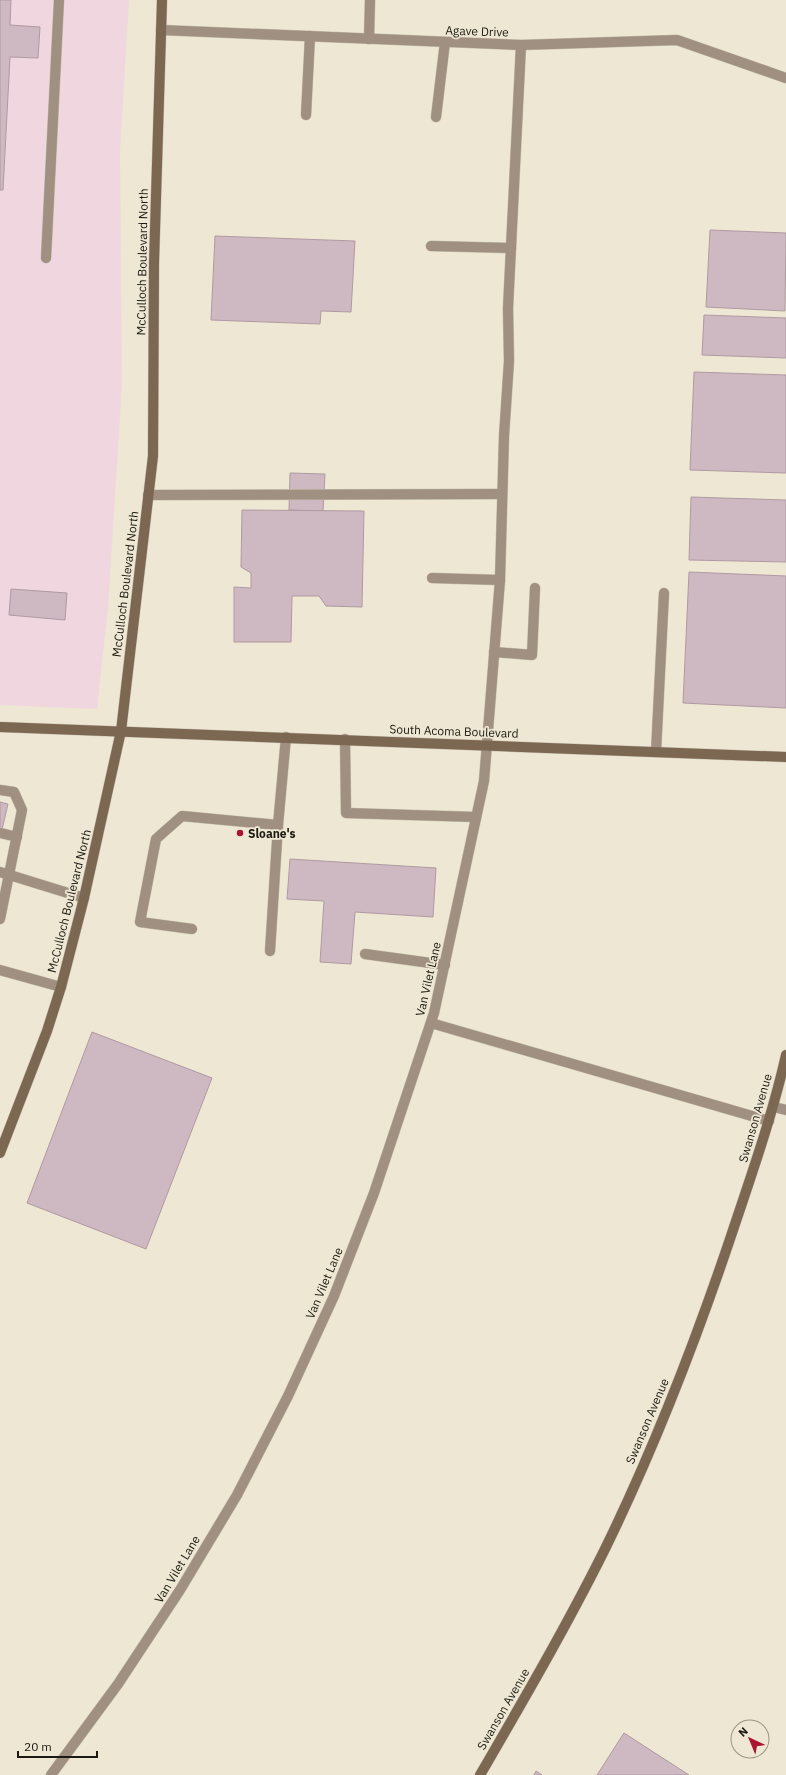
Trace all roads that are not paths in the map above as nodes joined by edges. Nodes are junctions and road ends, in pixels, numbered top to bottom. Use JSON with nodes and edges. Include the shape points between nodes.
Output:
{"nodes":[{"id":1,"x":59,"y":0,"type":"edge"},
{"id":2,"x":162,"y":0,"type":"edge"},
{"id":3,"x":370,"y":0,"type":"edge"},
{"id":4,"x":161,"y":30,"type":"junction"},
{"id":5,"x":310,"y":36,"type":"junction"},
{"id":6,"x":369,"y":39,"type":"junction"},
{"id":7,"x":445,"y":42,"type":"junction"},
{"id":8,"x":521,"y":45,"type":"junction"},
{"id":9,"x":786,"y":78,"type":"edge"},
{"id":10,"x":306,"y":115,"type":"dead end"},
{"id":11,"x":436,"y":117,"type":"dead end"},
{"id":12,"x":430,"y":246,"type":"dead end"},
{"id":13,"x":511,"y":248,"type":"junction"},
{"id":14,"x":46,"y":258,"type":"dead end"},
{"id":15,"x":502,"y":494,"type":"junction"},
{"id":16,"x":148,"y":495,"type":"junction"},
{"id":17,"x":432,"y":578,"type":"dead end"},
{"id":18,"x":500,"y":580,"type":"junction"},
{"id":19,"x":535,"y":588,"type":"dead end"},
{"id":20,"x":664,"y":593,"type":"dead end"},
{"id":21,"x":494,"y":652,"type":"junction"},
{"id":22,"x":0,"y":727,"type":"edge"},
{"id":23,"x":121,"y":731,"type":"junction"},
{"id":24,"x":286,"y":737,"type":"junction"},
{"id":25,"x":344,"y":739,"type":"junction"},
{"id":26,"x":487,"y":745,"type":"junction"},
{"id":27,"x":656,"y":752,"type":"junction"},
{"id":28,"x":786,"y":757,"type":"edge"},
{"id":29,"x":0,"y":790,"type":"edge"},
{"id":30,"x":476,"y":817,"type":"junction"},
{"id":31,"x":278,"y":825,"type":"junction"},
{"id":32,"x":1,"y":833,"type":"dead end"},
{"id":33,"x":17,"y":837,"type":"junction"},
{"id":34,"x":5,"y":873,"type":"edge"},
{"id":35,"x":84,"y":898,"type":"junction"},
{"id":36,"x":1,"y":907,"type":"edge"},
{"id":37,"x":0,"y":919,"type":"edge"},
{"id":38,"x":192,"y":929,"type":"dead end"},
{"id":39,"x":270,"y":951,"type":"dead end"},
{"id":40,"x":365,"y":954,"type":"dead end"},
{"id":41,"x":445,"y":965,"type":"junction"},
{"id":42,"x":0,"y":970,"type":"edge"},
{"id":43,"x":61,"y":987,"type":"junction"},
{"id":44,"x":431,"y":1023,"type":"junction"},
{"id":45,"x":786,"y":1055,"type":"edge"},
{"id":46,"x":774,"y":1107,"type":"junction"},
{"id":47,"x":786,"y":1110,"type":"edge"},
{"id":48,"x":769,"y":1121,"type":"junction"},
{"id":49,"x":0,"y":1153,"type":"edge"},
{"id":50,"x":51,"y":1775,"type":"edge"},
{"id":51,"x":480,"y":1775,"type":"edge"}],
"edges":[{"from":1,"to":14,"type":"street"},
{"from":2,"to":4,"type":"main road","name":"McCulloch Boulevard North"},
{"from":3,"to":6,"type":"street"},
{"from":4,"to":5,"type":"street","name":"Agave Drive"},
{"from":4,"to":16,"type":"main road","name":"McCulloch Boulevard North","via":[[154,263],[153,456]]},
{"from":5,"to":6,"type":"street","name":"Agave Drive"},
{"from":5,"to":10,"type":"street"},
{"from":6,"to":7,"type":"street","name":"Agave Drive"},
{"from":7,"to":8,"type":"street","name":"Agave Drive"},
{"from":7,"to":11,"type":"street"},
{"from":8,"to":9,"type":"street","name":"Agave Drive","via":[[677,40]]},
{"from":8,"to":13,"type":"street","name":"Van Vilet Lane"},
{"from":12,"to":13,"type":"street"},
{"from":13,"to":15,"type":"street","name":"Van Vilet Lane","via":[[509,361]]},
{"from":15,"to":16,"type":"street"},
{"from":15,"to":18,"type":"street","name":"Van Vilet Lane"},
{"from":16,"to":23,"type":"main road","name":"McCulloch Boulevard North"},
{"from":17,"to":18,"type":"street"},
{"from":18,"to":21,"type":"street","name":"Van Vilet Lane"},
{"from":19,"to":21,"type":"street","via":[[532,655]]},
{"from":20,"to":27,"type":"street"},
{"from":21,"to":26,"type":"street","name":"Van Vilet Lane"},
{"from":22,"to":23,"type":"main road","name":"South Acoma Boulevard"},
{"from":23,"to":24,"type":"main road","name":"South Acoma Boulevard"},
{"from":23,"to":35,"type":"main road","name":"McCulloch Boulevard North"},
{"from":24,"to":25,"type":"main road","name":"South Acoma Boulevard"},
{"from":24,"to":31,"type":"street"},
{"from":25,"to":26,"type":"main road","name":"South Acoma Boulevard"},
{"from":25,"to":30,"type":"street","via":[[346,813]]},
{"from":26,"to":27,"type":"main road","name":"South Acoma Boulevard"},
{"from":26,"to":30,"type":"street","name":"Van Vilet Lane","via":[[484,781]]},
{"from":27,"to":28,"type":"main road","name":"South Acoma Boulevard"},
{"from":29,"to":33,"type":"street","via":[[14,792],[22,810]]},
{"from":30,"to":41,"type":"street","name":"Van Vilet Lane"},
{"from":31,"to":38,"type":"street","via":[[182,816],[156,839],[140,922]]},
{"from":31,"to":39,"type":"street"},
{"from":32,"to":33,"type":"street"},
{"from":33,"to":34,"type":"street"},
{"from":34,"to":35,"type":"street"},
{"from":34,"to":36,"type":"street"},
{"from":35,"to":43,"type":"main road","name":"McCulloch Boulevard North"},
{"from":36,"to":37,"type":"street"},
{"from":40,"to":41,"type":"street"},
{"from":41,"to":44,"type":"street","name":"Van Vilet Lane"},
{"from":42,"to":43,"type":"street"},
{"from":43,"to":49,"type":"main road","name":"McCulloch Boulevard North","via":[[47,1031]]},
{"from":44,"to":48,"type":"street"},
{"from":44,"to":50,"type":"street","name":"Van Vilet Lane","via":[[374,1193],[334,1296],[288,1396],[237,1494],[180,1590],[118,1684]]},
{"from":45,"to":46,"type":"main road","name":"Swanson Avenue"},
{"from":46,"to":47,"type":"street"},
{"from":46,"to":48,"type":"main road","name":"Swanson Avenue"},
{"from":48,"to":51,"type":"main road","name":"Swanson Avenue","via":[[705,1313],[658,1433],[594,1570]]}]}
